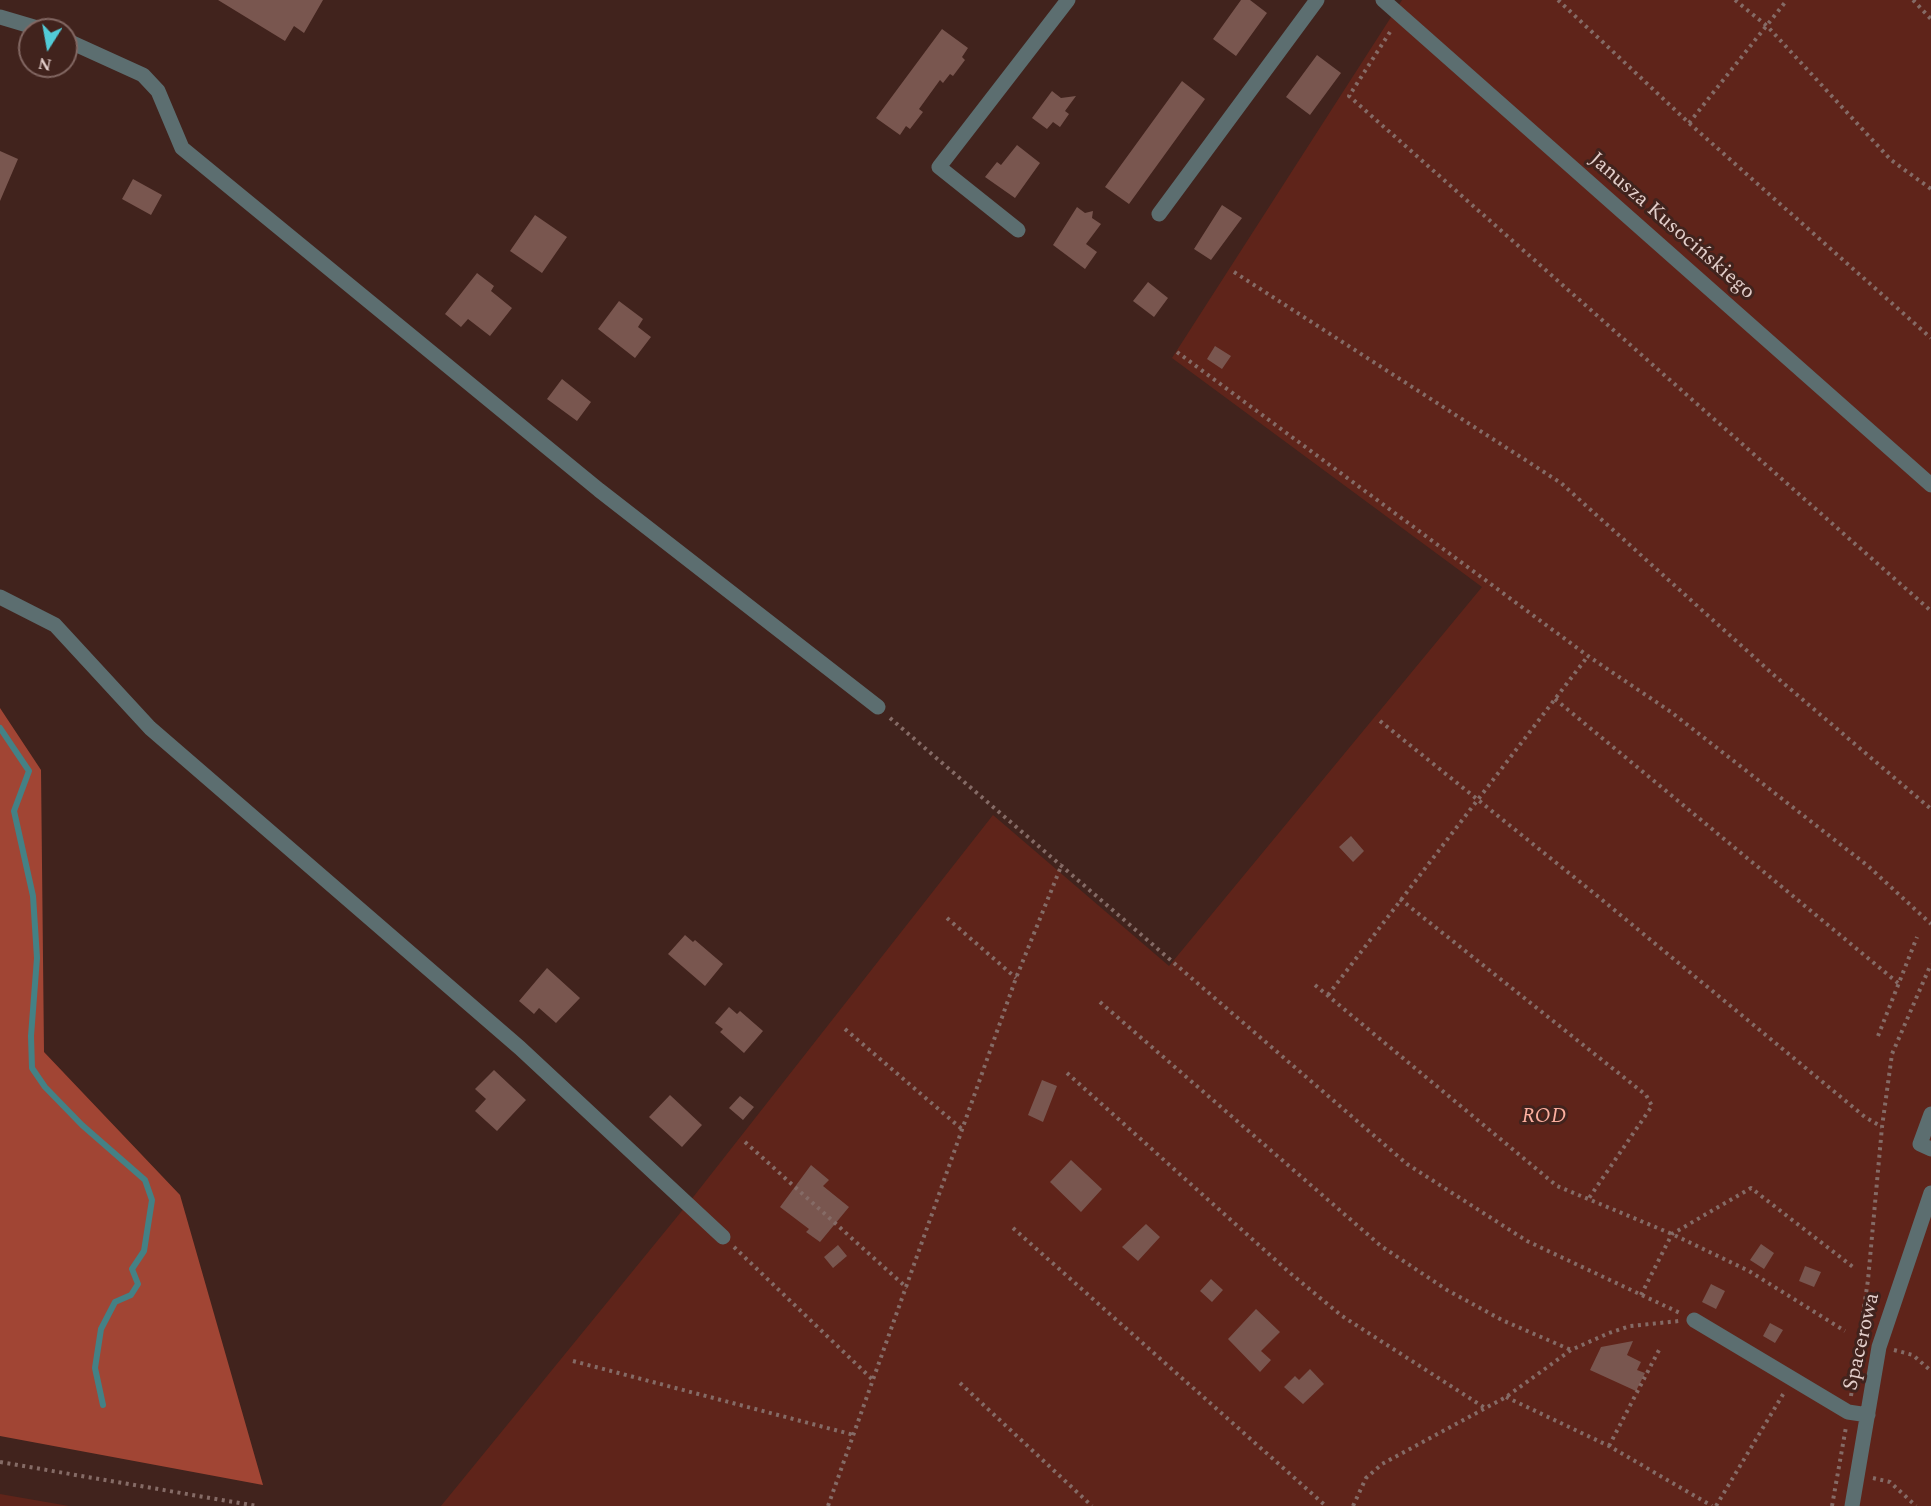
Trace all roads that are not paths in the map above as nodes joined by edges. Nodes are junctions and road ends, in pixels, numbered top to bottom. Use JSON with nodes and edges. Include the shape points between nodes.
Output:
{"nodes":[{"id":1,"x":1068,"y":0,"type":"edge"},
{"id":2,"x":1317,"y":0,"type":"edge"},
{"id":3,"x":1383,"y":0,"type":"edge"},
{"id":4,"x":0,"y":17,"type":"edge"},
{"id":5,"x":18,"y":22,"type":"edge"},
{"id":6,"x":78,"y":45,"type":"edge"},
{"id":7,"x":1159,"y":214,"type":"dead end"},
{"id":8,"x":1018,"y":230,"type":"dead end"},
{"id":9,"x":1931,"y":484,"type":"edge"},
{"id":10,"x":0,"y":597,"type":"edge"},
{"id":11,"x":878,"y":707,"type":"road end"},
{"id":12,"x":1931,"y":1114,"type":"edge"},
{"id":13,"x":1931,"y":1149,"type":"edge"},
{"id":14,"x":1931,"y":1193,"type":"edge"},
{"id":15,"x":723,"y":1237,"type":"road end"},
{"id":16,"x":1694,"y":1320,"type":"road end"},
{"id":17,"x":1868,"y":1415,"type":"junction"},
{"id":18,"x":1852,"y":1506,"type":"edge"}],
"edges":[{"from":1,"to":8,"type":"street","via":[[939,167]]},
{"from":2,"to":7,"type":"street"},
{"from":3,"to":9,"type":"street","name":"Janusza Kusocińskiego"},
{"from":4,"to":5,"type":"street"},
{"from":6,"to":11,"type":"street","via":[[144,75],[158,91],[182,148],[599,490]]},
{"from":10,"to":15,"type":"street","via":[[55,625],[150,728],[520,1048]]},
{"from":12,"to":13,"type":"street","via":[[1920,1144]]},
{"from":14,"to":17,"type":"street","name":"Spacerowa","via":[[1879,1347]]},
{"from":16,"to":17,"type":"street","via":[[1848,1412]]},
{"from":17,"to":18,"type":"street","name":"Spacerowa"}]}
